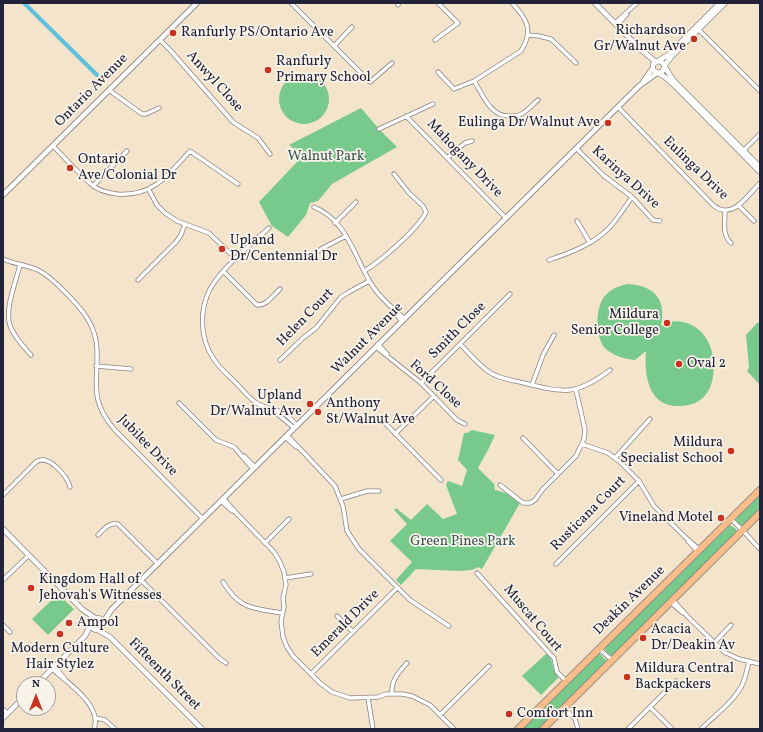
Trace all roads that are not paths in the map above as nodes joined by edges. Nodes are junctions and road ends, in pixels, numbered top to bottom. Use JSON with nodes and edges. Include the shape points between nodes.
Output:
{"nodes":[{"id":1,"x":196,"y":3,"type":"edge"},
{"id":2,"x":291,"y":3,"type":"edge"},
{"id":3,"x":438,"y":3,"type":"edge"},
{"id":4,"x":512,"y":3,"type":"edge"},
{"id":5,"x":595,"y":3,"type":"edge"},
{"id":6,"x":637,"y":3,"type":"edge"},
{"id":7,"x":722,"y":3,"type":"edge"},
{"id":8,"x":616,"y":24,"type":"junction"},
{"id":9,"x":352,"y":27,"type":"dead end"},
{"id":10,"x":697,"y":28,"type":"junction"},
{"id":11,"x":528,"y":35,"type":"junction"},
{"id":12,"x":160,"y":40,"type":"junction"},
{"id":13,"x":435,"y":40,"type":"dead end"},
{"id":14,"x":334,"y":46,"type":"junction"},
{"id":15,"x":576,"y":62,"type":"dead end"},
{"id":16,"x":392,"y":63,"type":"dead end"},
{"id":17,"x":655,"y":64,"type":"junction"},
{"id":18,"x":664,"y":67,"type":"junction"},
{"id":19,"x":438,"y":72,"type":"dead end"},
{"id":20,"x":658,"y":73,"type":"junction"},
{"id":21,"x":474,"y":81,"type":"junction"},
{"id":22,"x":639,"y":86,"type":"junction"},
{"id":23,"x":109,"y":90,"type":"junction"},
{"id":24,"x":760,"y":92,"type":"edge"},
{"id":25,"x":538,"y":100,"type":"dead end"},
{"id":26,"x":433,"y":104,"type":"dead end"},
{"id":27,"x":618,"y":107,"type":"junction"},
{"id":28,"x":159,"y":108,"type":"dead end"},
{"id":29,"x":406,"y":116,"type":"junction"},
{"id":30,"x":379,"y":129,"type":"dead end"},
{"id":31,"x":760,"y":134,"type":"edge"},
{"id":32,"x":472,"y":141,"type":"dead end"},
{"id":33,"x":53,"y":146,"type":"junction"},
{"id":34,"x":576,"y":148,"type":"junction"},
{"id":35,"x":744,"y":150,"type":"junction"},
{"id":36,"x":127,"y":151,"type":"dead end"},
{"id":37,"x":270,"y":154,"type":"dead end"},
{"id":38,"x":447,"y":158,"type":"junction"},
{"id":39,"x":760,"y":167,"type":"edge"},
{"id":40,"x":760,"y":172,"type":"edge"},
{"id":41,"x":394,"y":174,"type":"dead end"},
{"id":42,"x":760,"y":183,"type":"edge"},
{"id":43,"x":238,"y":184,"type":"dead end"},
{"id":44,"x":92,"y":186,"type":"junction"},
{"id":45,"x":149,"y":190,"type":"junction"},
{"id":46,"x":3,"y":195,"type":"edge"},
{"id":47,"x":632,"y":197,"type":"junction"},
{"id":48,"x":356,"y":202,"type":"dead end"},
{"id":49,"x":738,"y":205,"type":"junction"},
{"id":50,"x":314,"y":207,"type":"dead end"},
{"id":51,"x":725,"y":211,"type":"junction"},
{"id":52,"x":506,"y":218,"type":"junction"},
{"id":53,"x":577,"y":221,"type":"dead end"},
{"id":54,"x":660,"y":221,"type":"dead end"},
{"id":55,"x":754,"y":221,"type":"dead end"},
{"id":56,"x":335,"y":223,"type":"junction"},
{"id":57,"x":185,"y":224,"type":"junction"},
{"id":58,"x":269,"y":228,"type":"dead end"},
{"id":59,"x":346,"y":236,"type":"junction"},
{"id":60,"x":590,"y":243,"type":"junction"},
{"id":61,"x":731,"y":243,"type":"dead end"},
{"id":62,"x":311,"y":257,"type":"dead end"},
{"id":63,"x":236,"y":259,"type":"junction"},
{"id":64,"x":3,"y":260,"type":"edge"},
{"id":65,"x":549,"y":260,"type":"dead end"},
{"id":66,"x":20,"y":265,"type":"junction"},
{"id":67,"x":364,"y":271,"type":"junction"},
{"id":68,"x":224,"y":272,"type":"junction"},
{"id":69,"x":138,"y":280,"type":"dead end"},
{"id":70,"x":369,"y":281,"type":"junction"},
{"id":71,"x":280,"y":289,"type":"dead end"},
{"id":72,"x":510,"y":294,"type":"dead end"},
{"id":73,"x":403,"y":320,"type":"junction"},
{"id":74,"x":554,"y":335,"type":"dead end"},
{"id":75,"x":460,"y":344,"type":"junction"},
{"id":76,"x":377,"y":346,"type":"junction"},
{"id":77,"x":31,"y":355,"type":"dead end"},
{"id":78,"x":280,"y":360,"type":"dead end"},
{"id":79,"x":96,"y":366,"type":"junction"},
{"id":80,"x":131,"y":369,"type":"dead end"},
{"id":81,"x":610,"y":370,"type":"dead end"},
{"id":82,"x":420,"y":383,"type":"junction"},
{"id":83,"x":532,"y":385,"type":"junction"},
{"id":84,"x":576,"y":390,"type":"junction"},
{"id":85,"x":434,"y":396,"type":"junction"},
{"id":86,"x":180,"y":403,"type":"dead end"},
{"id":87,"x":650,"y":419,"type":"dead end"},
{"id":88,"x":383,"y":421,"type":"dead end"},
{"id":89,"x":465,"y":424,"type":"dead end"},
{"id":90,"x":295,"y":427,"type":"junction"},
{"id":91,"x":396,"y":434,"type":"junction"},
{"id":92,"x":286,"y":436,"type":"junction"},
{"id":93,"x":523,"y":438,"type":"dead end"},
{"id":94,"x":582,"y":444,"type":"junction"},
{"id":95,"x":615,"y":458,"type":"junction"},
{"id":96,"x":254,"y":468,"type":"junction"},
{"id":97,"x":558,"y":474,"type":"junction"},
{"id":98,"x":441,"y":480,"type":"dead end"},
{"id":99,"x":639,"y":481,"type":"junction"},
{"id":100,"x":500,"y":486,"type":"dead end"},
{"id":101,"x":70,"y":487,"type":"dead end"},
{"id":102,"x":760,"y":490,"type":"edge"},
{"id":103,"x":379,"y":491,"type":"dead end"},
{"id":104,"x":3,"y":495,"type":"edge"},
{"id":105,"x":222,"y":500,"type":"junction"},
{"id":106,"x":341,"y":500,"type":"junction"},
{"id":107,"x":760,"y":513,"type":"edge"},
{"id":108,"x":203,"y":519,"type":"junction"},
{"id":109,"x":289,"y":519,"type":"dead end"},
{"id":110,"x":731,"y":519,"type":"junction"},
{"id":111,"x":3,"y":529,"type":"edge"},
{"id":112,"x":742,"y":531,"type":"junction"},
{"id":113,"x":98,"y":535,"type":"dead end"},
{"id":114,"x":265,"y":543,"type":"junction"},
{"id":115,"x":760,"y":549,"type":"edge"},
{"id":116,"x":699,"y":551,"type":"junction"},
{"id":117,"x":29,"y":555,"type":"junction"},
{"id":118,"x":158,"y":564,"type":"junction"},
{"id":119,"x":556,"y":564,"type":"dead end"},
{"id":120,"x":477,"y":572,"type":"dead end"},
{"id":121,"x":311,"y":574,"type":"dead end"},
{"id":122,"x":285,"y":578,"type":"junction"},
{"id":123,"x":3,"y":580,"type":"edge"},
{"id":124,"x":141,"y":580,"type":"junction"},
{"id":125,"x":223,"y":582,"type":"dead end"},
{"id":126,"x":397,"y":588,"type":"junction"},
{"id":127,"x":672,"y":601,"type":"junction"},
{"id":128,"x":82,"y":609,"type":"junction"},
{"id":129,"x":112,"y":609,"type":"junction"},
{"id":130,"x":282,"y":613,"type":"junction"},
{"id":131,"x":337,"y":616,"type":"dead end"},
{"id":132,"x":97,"y":618,"type":"junction"},
{"id":133,"x":104,"y":623,"type":"junction"},
{"id":134,"x":91,"y":624,"type":"junction"},
{"id":135,"x":3,"y":625,"type":"edge"},
{"id":136,"x":731,"y":625,"type":"dead end"},
{"id":137,"x":449,"y":626,"type":"dead end"},
{"id":138,"x":97,"y":630,"type":"junction"},
{"id":139,"x":10,"y":632,"type":"dead end"},
{"id":140,"x":353,"y":632,"type":"junction"},
{"id":141,"x":85,"y":636,"type":"junction"},
{"id":142,"x":110,"y":637,"type":"junction"},
{"id":143,"x":714,"y":643,"type":"junction"},
{"id":144,"x":599,"y":648,"type":"junction"},
{"id":145,"x":612,"y":660,"type":"junction"},
{"id":146,"x":749,"y":661,"type":"junction"},
{"id":147,"x":226,"y":663,"type":"dead end"},
{"id":148,"x":407,"y":663,"type":"dead end"},
{"id":149,"x":760,"y":664,"type":"edge"},
{"id":150,"x":489,"y":666,"type":"dead end"},
{"id":151,"x":53,"y":668,"type":"junction"},
{"id":152,"x":311,"y":674,"type":"junction"},
{"id":153,"x":45,"y":676,"type":"edge"},
{"id":154,"x":676,"y":680,"type":"dead end"},
{"id":155,"x":566,"y":681,"type":"junction"},
{"id":156,"x":392,"y":694,"type":"junction"},
{"id":157,"x":368,"y":698,"type":"junction"},
{"id":158,"x":16,"y":705,"type":"edge"},
{"id":159,"x":650,"y":707,"type":"junction"},
{"id":160,"x":564,"y":708,"type":"junction"},
{"id":161,"x":3,"y":709,"type":"edge"},
{"id":162,"x":8,"y":713,"type":"junction"},
{"id":163,"x":440,"y":714,"type":"junction"},
{"id":164,"x":3,"y":718,"type":"edge"},
{"id":165,"x":96,"y":718,"type":"junction"},
{"id":166,"x":94,"y":729,"type":"edge"},
{"id":167,"x":116,"y":729,"type":"edge"},
{"id":168,"x":202,"y":729,"type":"edge"},
{"id":169,"x":374,"y":729,"type":"edge"},
{"id":170,"x":454,"y":729,"type":"edge"},
{"id":171,"x":518,"y":729,"type":"edge"},
{"id":172,"x":543,"y":729,"type":"edge"},
{"id":173,"x":578,"y":729,"type":"edge"},
{"id":174,"x":628,"y":729,"type":"edge"},
{"id":175,"x":672,"y":729,"type":"edge"},
{"id":176,"x":701,"y":729,"type":"edge"}],
"edges":[{"from":1,"to":12,"type":"street","name":"Ontario Avenue"},
{"from":2,"to":14,"type":"street"},
{"from":3,"to":13,"type":"street","via":[[458,23]]},
{"from":4,"to":11,"type":"street","via":[[524,18]]},
{"from":5,"to":8,"type":"street"},
{"from":6,"to":8,"type":"street"},
{"from":7,"to":10,"type":"street","name":"Walnut Avenue"},
{"from":8,"to":17,"type":"street"},
{"from":9,"to":14,"type":"street"},
{"from":10,"to":17,"type":"street","name":"Walnut Avenue"},
{"from":10,"to":18,"type":"street","name":"Walnut Avenue"},
{"from":10,"to":24,"type":"street"},
{"from":11,"to":15,"type":"street","via":[[551,39]]},
{"from":11,"to":21,"type":"street","via":[[521,51]]},
{"from":12,"to":23,"type":"street","name":"Ontario Avenue"},
{"from":12,"to":37,"type":"street","name":"Anwyl Close","via":[[233,122],[258,138]]},
{"from":14,"to":16,"type":"street","via":[[370,82]]},
{"from":17,"to":18,"type":"street","via":[[663,62]]},
{"from":17,"to":20,"type":"street"},
{"from":17,"to":22,"type":"street","name":"Walnut Avenue"},
{"from":18,"to":20,"type":"street","name":"Walnut Avenue","via":[[663,71]]},
{"from":18,"to":35,"type":"street","via":[[673,80]]},
{"from":19,"to":21,"type":"street","via":[[454,89]]},
{"from":20,"to":22,"type":"street","name":"Walnut Avenue"},
{"from":20,"to":40,"type":"street","via":[[668,79]]},
{"from":21,"to":25,"type":"street","via":[[490,106],[500,115],[508,117],[522,114]]},
{"from":22,"to":27,"type":"street","name":"Walnut Avenue"},
{"from":23,"to":28,"type":"street","via":[[142,114]]},
{"from":23,"to":33,"type":"street","name":"Ontario Avenue"},
{"from":26,"to":29,"type":"street"},
{"from":27,"to":34,"type":"street","name":"Walnut Avenue"},
{"from":27,"to":51,"type":"street","name":"Eulinga Drive","via":[[714,206],[720,211]]},
{"from":29,"to":30,"type":"street"},
{"from":29,"to":38,"type":"street","name":"Mahogany Drive"},
{"from":31,"to":35,"type":"street"},
{"from":32,"to":38,"type":"street","via":[[465,142]]},
{"from":33,"to":44,"type":"street"},
{"from":33,"to":46,"type":"street","name":"Ontario Avenue"},
{"from":34,"to":47,"type":"street","name":"Karinya Drive","via":[[603,175]]},
{"from":34,"to":52,"type":"street","name":"Walnut Avenue"},
{"from":35,"to":39,"type":"street"},
{"from":36,"to":44,"type":"street"},
{"from":38,"to":52,"type":"street","name":"Mahogany Drive"},
{"from":41,"to":67,"type":"street","via":[[426,212],[397,246]]},
{"from":42,"to":49,"type":"street","name":"Eulinga Drive"},
{"from":43,"to":45,"type":"street","via":[[190,151],[162,182]]},
{"from":44,"to":45,"type":"street","via":[[125,195]]},
{"from":45,"to":57,"type":"street","via":[[165,213]]},
{"from":47,"to":54,"type":"street","name":"Karinya Drive","via":[[653,220]]},
{"from":47,"to":60,"type":"street","via":[[610,228]]},
{"from":48,"to":56,"type":"street"},
{"from":49,"to":51,"type":"street","name":"Eulinga Drive","via":[[730,211]]},
{"from":49,"to":55,"type":"street"},
{"from":50,"to":56,"type":"street"},
{"from":51,"to":61,"type":"street","via":[[725,232]]},
{"from":52,"to":73,"type":"street","name":"Walnut Avenue"},
{"from":53,"to":60,"type":"street"},
{"from":56,"to":59,"type":"street"},
{"from":57,"to":63,"type":"street","via":[[209,232]]},
{"from":57,"to":69,"type":"street","via":[[176,242]]},
{"from":58,"to":63,"type":"street"},
{"from":59,"to":62,"type":"street","via":[[320,248]]},
{"from":59,"to":67,"type":"street"},
{"from":60,"to":65,"type":"street"},
{"from":63,"to":68,"type":"street"},
{"from":64,"to":66,"type":"street","name":"Jubilee Drive"},
{"from":66,"to":77,"type":"street","via":[[8,317],[13,332]]},
{"from":66,"to":79,"type":"street","name":"Jubilee Drive","via":[[51,278],[85,314],[95,334]]},
{"from":67,"to":70,"type":"street"},
{"from":68,"to":71,"type":"street","via":[[257,305],[265,304]]},
{"from":68,"to":90,"type":"street","via":[[211,288],[205,301],[202,320],[210,354],[256,402],[282,416]]},
{"from":70,"to":73,"type":"street"},
{"from":70,"to":78,"type":"street","name":"Helen Court","via":[[341,297],[316,328]]},
{"from":72,"to":75,"type":"street","name":"Smith Close"},
{"from":73,"to":76,"type":"street","name":"Walnut Avenue"},
{"from":74,"to":83,"type":"street","via":[[539,364]]},
{"from":75,"to":82,"type":"street","name":"Smith Close"},
{"from":75,"to":83,"type":"street","via":[[489,372]]},
{"from":76,"to":82,"type":"street","name":"Ford Close"},
{"from":76,"to":90,"type":"street","name":"Walnut Avenue"},
{"from":79,"to":80,"type":"street"},
{"from":79,"to":108,"type":"street","name":"Jubilee Drive","via":[[96,391],[105,418]]},
{"from":81,"to":84,"type":"street","via":[[594,382]]},
{"from":82,"to":85,"type":"street","name":"Ford Close"},
{"from":83,"to":84,"type":"street","via":[[558,391]]},
{"from":84,"to":94,"type":"street","via":[[584,425]]},
{"from":85,"to":89,"type":"street","name":"Ford Close","via":[[457,420]]},
{"from":85,"to":91,"type":"street"},
{"from":86,"to":96,"type":"street","via":[[216,440],[229,444]]},
{"from":87,"to":95,"type":"street"},
{"from":88,"to":91,"type":"street"},
{"from":90,"to":92,"type":"street","name":"Walnut Avenue"},
{"from":91,"to":98,"type":"street"},
{"from":92,"to":96,"type":"street","name":"Walnut Avenue"},
{"from":92,"to":106,"type":"street","via":[[332,482]]},
{"from":93,"to":97,"type":"street"},
{"from":94,"to":95,"type":"street"},
{"from":94,"to":97,"type":"street","via":[[576,456]]},
{"from":95,"to":99,"type":"street"},
{"from":96,"to":105,"type":"street","name":"Walnut Avenue"},
{"from":97,"to":100,"type":"street","via":[[535,500],[528,504]]},
{"from":99,"to":116,"type":"street","via":[[654,506]]},
{"from":99,"to":119,"type":"street","name":"Rusticana Court"},
{"from":101,"to":104,"type":"street","via":[[68,480],[51,462],[41,459]]},
{"from":102,"to":110,"type":"highway","name":"Deakin Avenue"},
{"from":103,"to":106,"type":"street","via":[[366,491]]},
{"from":105,"to":108,"type":"street","name":"Walnut Avenue"},
{"from":105,"to":114,"type":"street"},
{"from":106,"to":126,"type":"street","via":[[346,525],[354,543]]},
{"from":107,"to":112,"type":"highway","name":"Deakin Avenue"},
{"from":108,"to":118,"type":"street","name":"Walnut Avenue"},
{"from":109,"to":114,"type":"street"},
{"from":110,"to":112,"type":"street"},
{"from":110,"to":116,"type":"highway","name":"Deakin Avenue"},
{"from":111,"to":117,"type":"street"},
{"from":112,"to":115,"type":"street"},
{"from":112,"to":127,"type":"highway","name":"Deakin Avenue"},
{"from":113,"to":118,"type":"street","via":[[109,525],[118,524]]},
{"from":114,"to":122,"type":"street","via":[[277,557]]},
{"from":116,"to":144,"type":"highway","name":"Deakin Avenue"},
{"from":117,"to":123,"type":"street"},
{"from":117,"to":128,"type":"street"},
{"from":118,"to":124,"type":"street","name":"Walnut Avenue"},
{"from":120,"to":155,"type":"street","name":"Muscat Court","via":[[554,658],[557,672]]},
{"from":121,"to":122,"type":"street"},
{"from":122,"to":130,"type":"street"},
{"from":124,"to":129,"type":"street","name":"Walnut Avenue"},
{"from":124,"to":147,"type":"street"},
{"from":125,"to":130,"type":"street","via":[[231,595],[242,604]]},
{"from":126,"to":137,"type":"street","via":[[416,605]]},
{"from":126,"to":140,"type":"street","name":"Emerald Drive"},
{"from":127,"to":143,"type":"street"},
{"from":127,"to":145,"type":"highway","name":"Deakin Avenue"},
{"from":128,"to":132,"type":"street"},
{"from":128,"to":134,"type":"street"},
{"from":129,"to":132,"type":"street","name":"Walnut Avenue"},
{"from":129,"to":133,"type":"street","name":"Walnut Avenue"},
{"from":130,"to":152,"type":"street","via":[[282,632],[287,646]]},
{"from":131,"to":140,"type":"street"},
{"from":132,"to":133,"type":"street"},
{"from":132,"to":134,"type":"street","via":[[92,620]]},
{"from":133,"to":138,"type":"street","via":[[101,629]]},
{"from":133,"to":142,"type":"street","name":"Fifteenth Street"},
{"from":134,"to":138,"type":"street"},
{"from":134,"to":141,"type":"street"},
{"from":135,"to":139,"type":"street"},
{"from":136,"to":143,"type":"street"},
{"from":138,"to":141,"type":"street"},
{"from":138,"to":142,"type":"street","name":"Fifteenth Street"},
{"from":140,"to":152,"type":"street","name":"Emerald Drive"},
{"from":141,"to":151,"type":"street"},
{"from":142,"to":168,"type":"street","name":"Fifteenth Street"},
{"from":143,"to":146,"type":"street","via":[[728,655]]},
{"from":144,"to":145,"type":"street"},
{"from":144,"to":155,"type":"highway","name":"Deakin Avenue"},
{"from":145,"to":160,"type":"highway","name":"Deakin Avenue"},
{"from":146,"to":149,"type":"street"},
{"from":146,"to":176,"type":"street","via":[[741,687]]},
{"from":148,"to":156,"type":"street","via":[[393,680]]},
{"from":150,"to":163,"type":"street"},
{"from":151,"to":153,"type":"street"},
{"from":151,"to":165,"type":"street","via":[[91,706]]},
{"from":152,"to":157,"type":"street","via":[[336,694],[350,698]]},
{"from":154,"to":159,"type":"street"},
{"from":155,"to":171,"type":"highway","name":"Deakin Avenue"},
{"from":156,"to":157,"type":"street"},
{"from":156,"to":163,"type":"street","via":[[418,698]]},
{"from":157,"to":169,"type":"street"},
{"from":158,"to":162,"type":"street"},
{"from":159,"to":174,"type":"street"},
{"from":159,"to":175,"type":"street"},
{"from":160,"to":172,"type":"highway","name":"Deakin Avenue"},
{"from":160,"to":173,"type":"street","via":[[575,719]]},
{"from":161,"to":162,"type":"street"},
{"from":162,"to":164,"type":"street"},
{"from":163,"to":170,"type":"street"},
{"from":165,"to":166,"type":"street"},
{"from":165,"to":167,"type":"street","via":[[105,720]]}]}
